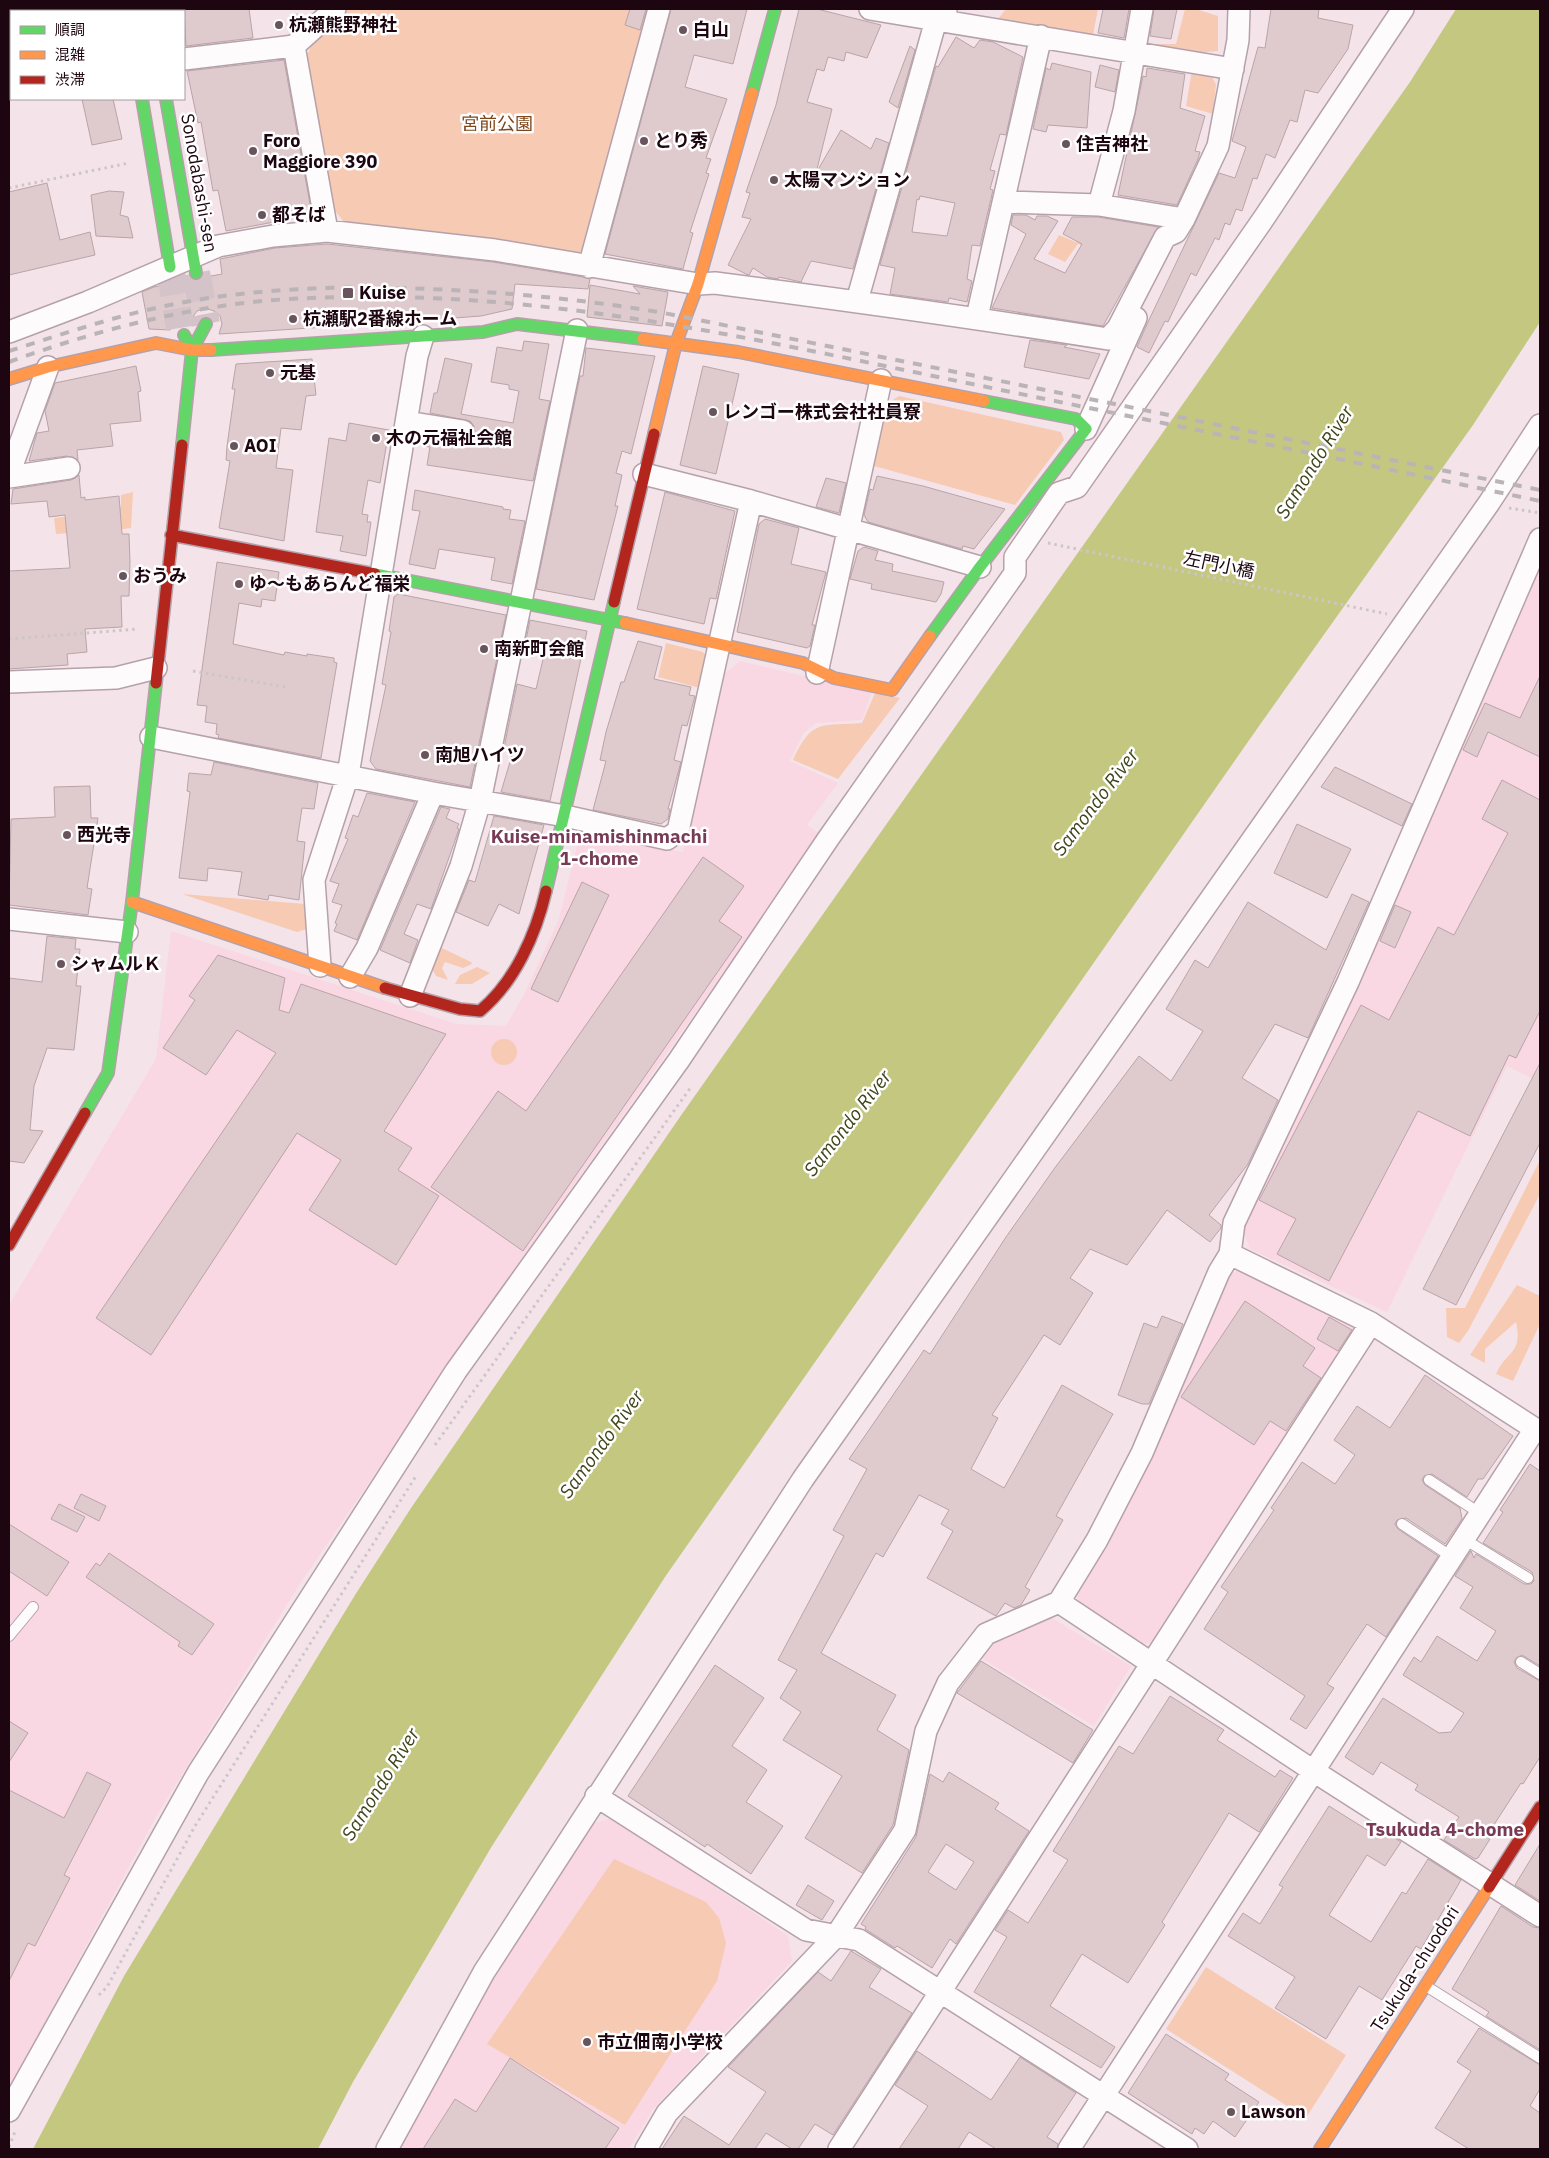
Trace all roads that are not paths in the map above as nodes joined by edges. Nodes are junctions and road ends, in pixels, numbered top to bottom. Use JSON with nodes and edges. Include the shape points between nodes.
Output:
{"nodes":[{"id":1,"x":336,"y":9,"type":"edge"},
{"id":2,"x":659,"y":9,"type":"edge"},
{"id":3,"x":775,"y":9,"type":"edge"},
{"id":4,"x":870,"y":9,"type":"edge"},
{"id":5,"x":1142,"y":9,"type":"edge"},
{"id":6,"x":1239,"y":9,"type":"edge"},
{"id":7,"x":1403,"y":9,"type":"edge"},
{"id":8,"x":943,"y":14,"type":"edge"},
{"id":9,"x":1041,"y":36,"type":"junction"},
{"id":10,"x":294,"y":46,"type":"junction"},
{"id":11,"x":1133,"y":53,"type":"junction"},
{"id":12,"x":185,"y":59,"type":"edge"},
{"id":13,"x":1233,"y":69,"type":"junction"},
{"id":14,"x":142,"y":100,"type":"edge"},
{"id":15,"x":166,"y":100,"type":"edge"},
{"id":16,"x":1005,"y":202,"type":"junction"},
{"id":17,"x":1099,"y":205,"type":"junction"},
{"id":18,"x":1180,"y":226,"type":"junction"},
{"id":19,"x":327,"y":231,"type":"junction"},
{"id":20,"x":195,"y":264,"type":"junction"},
{"id":21,"x":170,"y":267,"type":"junction"},
{"id":22,"x":589,"y":267,"type":"junction"},
{"id":23,"x":698,"y":284,"type":"junction"},
{"id":24,"x":857,"y":301,"type":"junction"},
{"id":25,"x":976,"y":318,"type":"junction"},
{"id":26,"x":206,"y":324,"type":"tunnel mouth"},
{"id":27,"x":180,"y":328,"type":"tunnel mouth"},
{"id":28,"x":578,"y":330,"type":"junction"},
{"id":29,"x":9,"y":332,"type":"edge"},
{"id":30,"x":423,"y":336,"type":"junction"},
{"id":31,"x":676,"y":343,"type":"junction"},
{"id":32,"x":192,"y":350,"type":"junction"},
{"id":33,"x":48,"y":367,"type":"junction"},
{"id":34,"x":9,"y":379,"type":"edge"},
{"id":35,"x":881,"y":380,"type":"junction"},
{"id":36,"x":407,"y":422,"type":"junction"},
{"id":37,"x":1089,"y":424,"type":"junction"},
{"id":38,"x":1540,"y":425,"type":"edge"},
{"id":39,"x":463,"y":431,"type":"dead end"},
{"id":40,"x":69,"y":468,"type":"dead end"},
{"id":41,"x":644,"y":474,"type":"junction"},
{"id":42,"x":9,"y":475,"type":"edge"},
{"id":43,"x":1059,"y":493,"type":"junction"},
{"id":44,"x":750,"y":501,"type":"junction"},
{"id":45,"x":850,"y":530,"type":"junction"},
{"id":46,"x":171,"y":536,"type":"junction"},
{"id":47,"x":1540,"y":539,"type":"edge"},
{"id":48,"x":980,"y":567,"type":"junction"},
{"id":49,"x":383,"y":575,"type":"junction"},
{"id":50,"x":523,"y":602,"type":"junction"},
{"id":51,"x":610,"y":619,"type":"junction"},
{"id":52,"x":718,"y":645,"type":"junction"},
{"id":53,"x":156,"y":668,"type":"junction"},
{"id":54,"x":818,"y":673,"type":"junction"},
{"id":55,"x":9,"y":682,"type":"edge"},
{"id":56,"x":151,"y":737,"type":"junction"},
{"id":57,"x":348,"y":775,"type":"junction"},
{"id":58,"x":433,"y":793,"type":"junction"},
{"id":59,"x":480,"y":801,"type":"junction"},
{"id":60,"x":565,"y":816,"type":"junction"},
{"id":61,"x":132,"y":902,"type":"junction"},
{"id":62,"x":9,"y":919,"type":"edge"},
{"id":63,"x":127,"y":932,"type":"junction"},
{"id":64,"x":320,"y":966,"type":"junction"},
{"id":65,"x":350,"y":977,"type":"junction"},
{"id":66,"x":410,"y":996,"type":"junction"},
{"id":67,"x":9,"y":1245,"type":"edge"},
{"id":68,"x":1230,"y":1254,"type":"junction"},
{"id":69,"x":1371,"y":1323,"type":"junction"},
{"id":70,"x":1538,"y":1430,"type":"edge"},
{"id":71,"x":1429,"y":1480,"type":"dead end"},
{"id":72,"x":1481,"y":1514,"type":"junction"},
{"id":73,"x":1402,"y":1524,"type":"dead end"},
{"id":74,"x":1464,"y":1539,"type":"junction"},
{"id":75,"x":1452,"y":1558,"type":"junction"},
{"id":76,"x":1528,"y":1578,"type":"dead end"},
{"id":77,"x":1059,"y":1602,"type":"junction"},
{"id":78,"x":33,"y":1607,"type":"dead end"},
{"id":79,"x":9,"y":1636,"type":"edge"},
{"id":80,"x":1522,"y":1662,"type":"dead end"},
{"id":81,"x":1150,"y":1664,"type":"junction"},
{"id":82,"x":1540,"y":1674,"type":"edge"},
{"id":83,"x":1315,"y":1772,"type":"junction"},
{"id":84,"x":596,"y":1796,"type":"junction"},
{"id":85,"x":1540,"y":1807,"type":"edge"},
{"id":86,"x":1491,"y":1883,"type":"junction"},
{"id":87,"x":1540,"y":1916,"type":"edge"},
{"id":88,"x":836,"y":1936,"type":"junction"},
{"id":89,"x":1426,"y":1985,"type":"junction"},
{"id":90,"x":941,"y":1994,"type":"junction"},
{"id":91,"x":1540,"y":2058,"type":"edge"},
{"id":92,"x":1104,"y":2095,"type":"junction"},
{"id":93,"x":15,"y":2116,"type":"edge"},
{"id":94,"x":387,"y":2149,"type":"edge"},
{"id":95,"x":646,"y":2149,"type":"edge"},
{"id":96,"x":839,"y":2149,"type":"edge"},
{"id":97,"x":1069,"y":2149,"type":"edge"},
{"id":98,"x":1187,"y":2149,"type":"edge"},
{"id":99,"x":1320,"y":2149,"type":"edge"}],
"edges":[{"from":1,"to":10,"type":"street"},
{"from":2,"to":22,"type":"street"},
{"from":3,"to":23,"type":"main road"},
{"from":4,"to":8,"type":"street"},
{"from":5,"to":11,"type":"street"},
{"from":6,"to":13,"type":"street"},
{"from":7,"to":43,"type":"street","via":[[1264,218],[1077,487]]},
{"from":8,"to":9,"type":"street"},
{"from":8,"to":24,"type":"street"},
{"from":9,"to":11,"type":"street"},
{"from":9,"to":16,"type":"street"},
{"from":10,"to":12,"type":"street"},
{"from":10,"to":19,"type":"street"},
{"from":11,"to":13,"type":"street"},
{"from":11,"to":17,"type":"street","via":[[1124,111]]},
{"from":13,"to":18,"type":"street","via":[[1218,146]]},
{"from":14,"to":21,"type":"main road"},
{"from":15,"to":20,"type":"main road","name":"Sonodabashi-sen"},
{"from":16,"to":17,"type":"street"},
{"from":16,"to":25,"type":"street"},
{"from":17,"to":18,"type":"street"},
{"from":18,"to":25,"type":"street","via":[[1165,237],[1118,328],[1108,339]]},
{"from":18,"to":37,"type":"street"},
{"from":19,"to":20,"type":"street","via":[[272,236],[218,246]]},
{"from":19,"to":22,"type":"street","via":[[495,250]]},
{"from":20,"to":21,"type":"street"},
{"from":21,"to":29,"type":"street"},
{"from":22,"to":23,"type":"street"},
{"from":23,"to":24,"type":"street","via":[[715,283]]},
{"from":23,"to":31,"type":"main road"},
{"from":24,"to":25,"type":"street"},
{"from":26,"to":32,"type":"main road"},
{"from":27,"to":32,"type":"main road"},
{"from":28,"to":30,"type":"main road","via":[[517,324],[483,332]]},
{"from":28,"to":31,"type":"main road"},
{"from":28,"to":50,"type":"street"},
{"from":30,"to":32,"type":"main road"},
{"from":30,"to":36,"type":"street"},
{"from":31,"to":35,"type":"main road"},
{"from":31,"to":41,"type":"main road"},
{"from":32,"to":33,"type":"main road","via":[[156,343]]},
{"from":32,"to":46,"type":"main road"},
{"from":33,"to":34,"type":"main road"},
{"from":33,"to":42,"type":"street"},
{"from":35,"to":37,"type":"main road"},
{"from":35,"to":45,"type":"street"},
{"from":36,"to":39,"type":"street"},
{"from":36,"to":49,"type":"street"},
{"from":37,"to":43,"type":"street","via":[[1105,423]]},
{"from":37,"to":48,"type":"main road"},
{"from":38,"to":84,"type":"street","via":[[803,1479]]},
{"from":40,"to":42,"type":"street"},
{"from":41,"to":44,"type":"street"},
{"from":41,"to":51,"type":"main road"},
{"from":43,"to":93,"type":"street","via":[[1015,557],[1015,573],[828,839],[679,1060],[456,1371],[198,1773]]},
{"from":44,"to":45,"type":"street"},
{"from":44,"to":52,"type":"street"},
{"from":45,"to":48,"type":"street"},
{"from":45,"to":54,"type":"street"},
{"from":46,"to":49,"type":"main road"},
{"from":46,"to":53,"type":"main road"},
{"from":47,"to":68,"type":"street","via":[[1348,982],[1234,1223]]},
{"from":48,"to":54,"type":"main road","via":[[892,690]]},
{"from":49,"to":50,"type":"main road"},
{"from":49,"to":57,"type":"street"},
{"from":50,"to":51,"type":"main road"},
{"from":50,"to":59,"type":"street"},
{"from":51,"to":52,"type":"main road"},
{"from":51,"to":60,"type":"main road"},
{"from":52,"to":54,"type":"main road","via":[[803,664]]},
{"from":52,"to":60,"type":"street","via":[[678,831],[674,836],[660,838]]},
{"from":53,"to":55,"type":"street","via":[[116,678]]},
{"from":53,"to":56,"type":"main road"},
{"from":56,"to":57,"type":"street"},
{"from":56,"to":61,"type":"main road"},
{"from":57,"to":58,"type":"street"},
{"from":57,"to":64,"type":"street","via":[[314,880]]},
{"from":58,"to":59,"type":"street"},
{"from":58,"to":65,"type":"street","via":[[366,948]]},
{"from":59,"to":60,"type":"street"},
{"from":59,"to":66,"type":"street","via":[[461,866]]},
{"from":60,"to":66,"type":"main road","via":[[540,916],[506,985],[493,1001],[480,1011]]},
{"from":61,"to":63,"type":"main road"},
{"from":61,"to":64,"type":"main road"},
{"from":62,"to":63,"type":"street"},
{"from":63,"to":67,"type":"main road","via":[[108,1073]]},
{"from":64,"to":65,"type":"main road"},
{"from":65,"to":66,"type":"main road"},
{"from":68,"to":69,"type":"street"},
{"from":68,"to":77,"type":"street","via":[[1219,1272],[1142,1453],[1097,1540]]},
{"from":69,"to":70,"type":"street"},
{"from":69,"to":81,"type":"street"},
{"from":70,"to":72,"type":"street"},
{"from":71,"to":72,"type":"lane"},
{"from":72,"to":74,"type":"street"},
{"from":73,"to":75,"type":"lane"},
{"from":74,"to":75,"type":"street"},
{"from":74,"to":76,"type":"lane"},
{"from":75,"to":83,"type":"street"},
{"from":77,"to":81,"type":"street"},
{"from":77,"to":88,"type":"street","via":[[986,1634],[948,1683],[926,1731],[905,1830]]},
{"from":78,"to":79,"type":"lane"},
{"from":80,"to":82,"type":"lane"},
{"from":81,"to":83,"type":"street"},
{"from":81,"to":90,"type":"street"},
{"from":83,"to":86,"type":"street"},
{"from":83,"to":92,"type":"street"},
{"from":84,"to":88,"type":"street","via":[[806,1930]]},
{"from":84,"to":94,"type":"street","via":[[484,1972]]},
{"from":85,"to":86,"type":"main road","name":"Tsukuda-chuodori"},
{"from":86,"to":87,"type":"street"},
{"from":86,"to":89,"type":"main road","name":"Tsukuda-chuodori"},
{"from":88,"to":90,"type":"street","via":[[859,1940]]},
{"from":88,"to":95,"type":"street","via":[[667,2113]]},
{"from":89,"to":91,"type":"lane"},
{"from":89,"to":99,"type":"main road","name":"Tsukuda-chuodori"},
{"from":90,"to":92,"type":"street"},
{"from":90,"to":96,"type":"street"},
{"from":92,"to":97,"type":"street"},
{"from":92,"to":98,"type":"street"}]}
